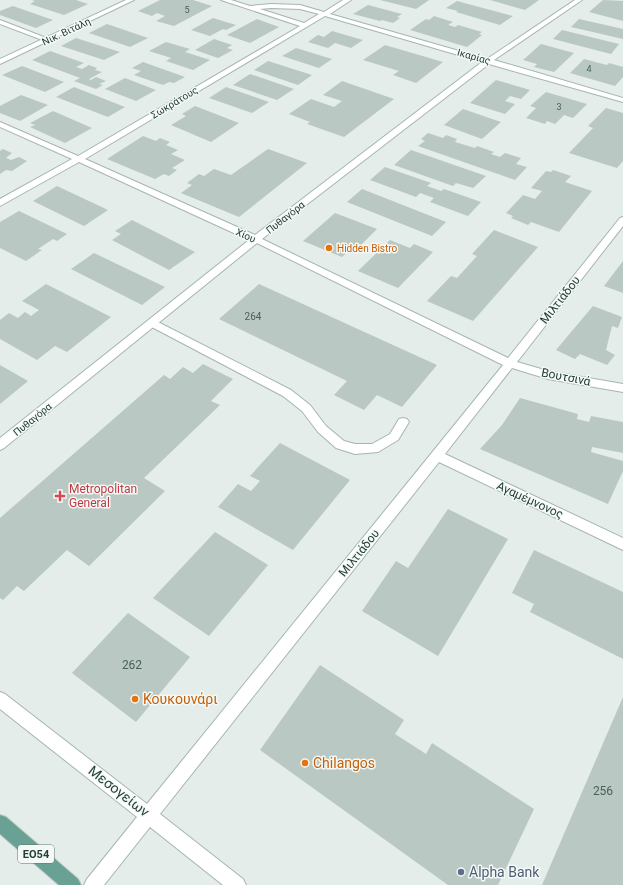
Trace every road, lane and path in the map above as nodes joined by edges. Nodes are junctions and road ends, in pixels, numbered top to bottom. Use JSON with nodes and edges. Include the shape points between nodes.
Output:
{"nodes":[{"id":1,"x":131,"y":0,"type":"edge"},
{"id":2,"x":224,"y":0,"type":"edge"},
{"id":3,"x":348,"y":0,"type":"edge"},
{"id":4,"x":579,"y":0,"type":"edge"},
{"id":5,"x":250,"y":8,"type":"junction"},
{"id":6,"x":324,"y":14,"type":"junction"},
{"id":7,"x":0,"y":22,"type":"edge"},
{"id":8,"x":304,"y":25,"type":"junction"},
{"id":9,"x":47,"y":40,"type":"junction"},
{"id":10,"x":488,"y":61,"type":"junction"},
{"id":11,"x":0,"y":62,"type":"edge"},
{"id":12,"x":623,"y":100,"type":"edge"},
{"id":13,"x":0,"y":124,"type":"edge"},
{"id":14,"x":77,"y":160,"type":"junction"},
{"id":15,"x":0,"y":203,"type":"edge"},
{"id":16,"x":623,"y":220,"type":"edge"},
{"id":17,"x":618,"y":236,"type":"edge"},
{"id":18,"x":256,"y":239,"type":"junction"},
{"id":19,"x":152,"y":322,"type":"junction"},
{"id":20,"x":510,"y":364,"type":"junction"},
{"id":21,"x":623,"y":388,"type":"edge"},
{"id":22,"x":403,"y":422,"type":"dead end"},
{"id":23,"x":0,"y":445,"type":"edge"},
{"id":24,"x":437,"y":456,"type":"junction"},
{"id":25,"x":623,"y":544,"type":"edge"},
{"id":26,"x":0,"y":698,"type":"edge"},
{"id":27,"x":149,"y":815,"type":"junction"},
{"id":28,"x":0,"y":823,"type":"edge"},
{"id":29,"x":72,"y":885,"type":"edge"},
{"id":30,"x":93,"y":885,"type":"edge"},
{"id":31,"x":236,"y":885,"type":"edge"}],
"edges":[{"from":1,"to":9,"type":"street","name":"Νικ. Βιτάλη"},
{"from":2,"to":5,"type":"street"},
{"from":3,"to":6,"type":"street","name":"Σωκράτους"},
{"from":4,"to":10,"type":"street","name":"Πυθαγόρα"},
{"from":5,"to":6,"type":"street","name":"Ικαρίας","via":[[288,6]]},
{"from":5,"to":8,"type":"street"},
{"from":6,"to":8,"type":"street","name":"Σωκράτους"},
{"from":6,"to":10,"type":"street","name":"Ικαρίας"},
{"from":7,"to":9,"type":"street"},
{"from":8,"to":14,"type":"street","name":"Σωκράτους"},
{"from":9,"to":11,"type":"street","name":"Νικ. Βιτάλη"},
{"from":10,"to":12,"type":"street","name":"Ικαρίας"},
{"from":10,"to":18,"type":"street","name":"Πυθαγόρα"},
{"from":13,"to":14,"type":"street","name":"Χίου"},
{"from":14,"to":15,"type":"street","name":"Σωκράτους"},
{"from":14,"to":18,"type":"street","name":"Χίου"},
{"from":16,"to":17,"type":"street","name":"Μιλτιάδου"},
{"from":17,"to":20,"type":"street","name":"Μιλτιάδου"},
{"from":18,"to":19,"type":"street","name":"Πυθαγόρα"},
{"from":18,"to":20,"type":"street","name":"Χίου"},
{"from":19,"to":22,"type":"street","via":[[287,393],[306,408],[322,429],[340,444],[355,449],[374,449],[394,437]]},
{"from":19,"to":23,"type":"street","name":"Πυθαγόρα"},
{"from":20,"to":21,"type":"street","name":"Βουτσινά","via":[[548,375]]},
{"from":20,"to":24,"type":"street","name":"Μιλτιάδου"},
{"from":24,"to":25,"type":"street","name":"Αγαμέμνονος"},
{"from":24,"to":27,"type":"street","name":"Μιλτιάδου"},
{"from":26,"to":27,"type":"street","name":"Μεσογείων"},
{"from":27,"to":30,"type":"street","name":"Μιλτιάδου"},
{"from":27,"to":31,"type":"street","name":"Μεσογείων"},
{"from":28,"to":29,"type":"main road","number":"ΕΟ54"}]}
